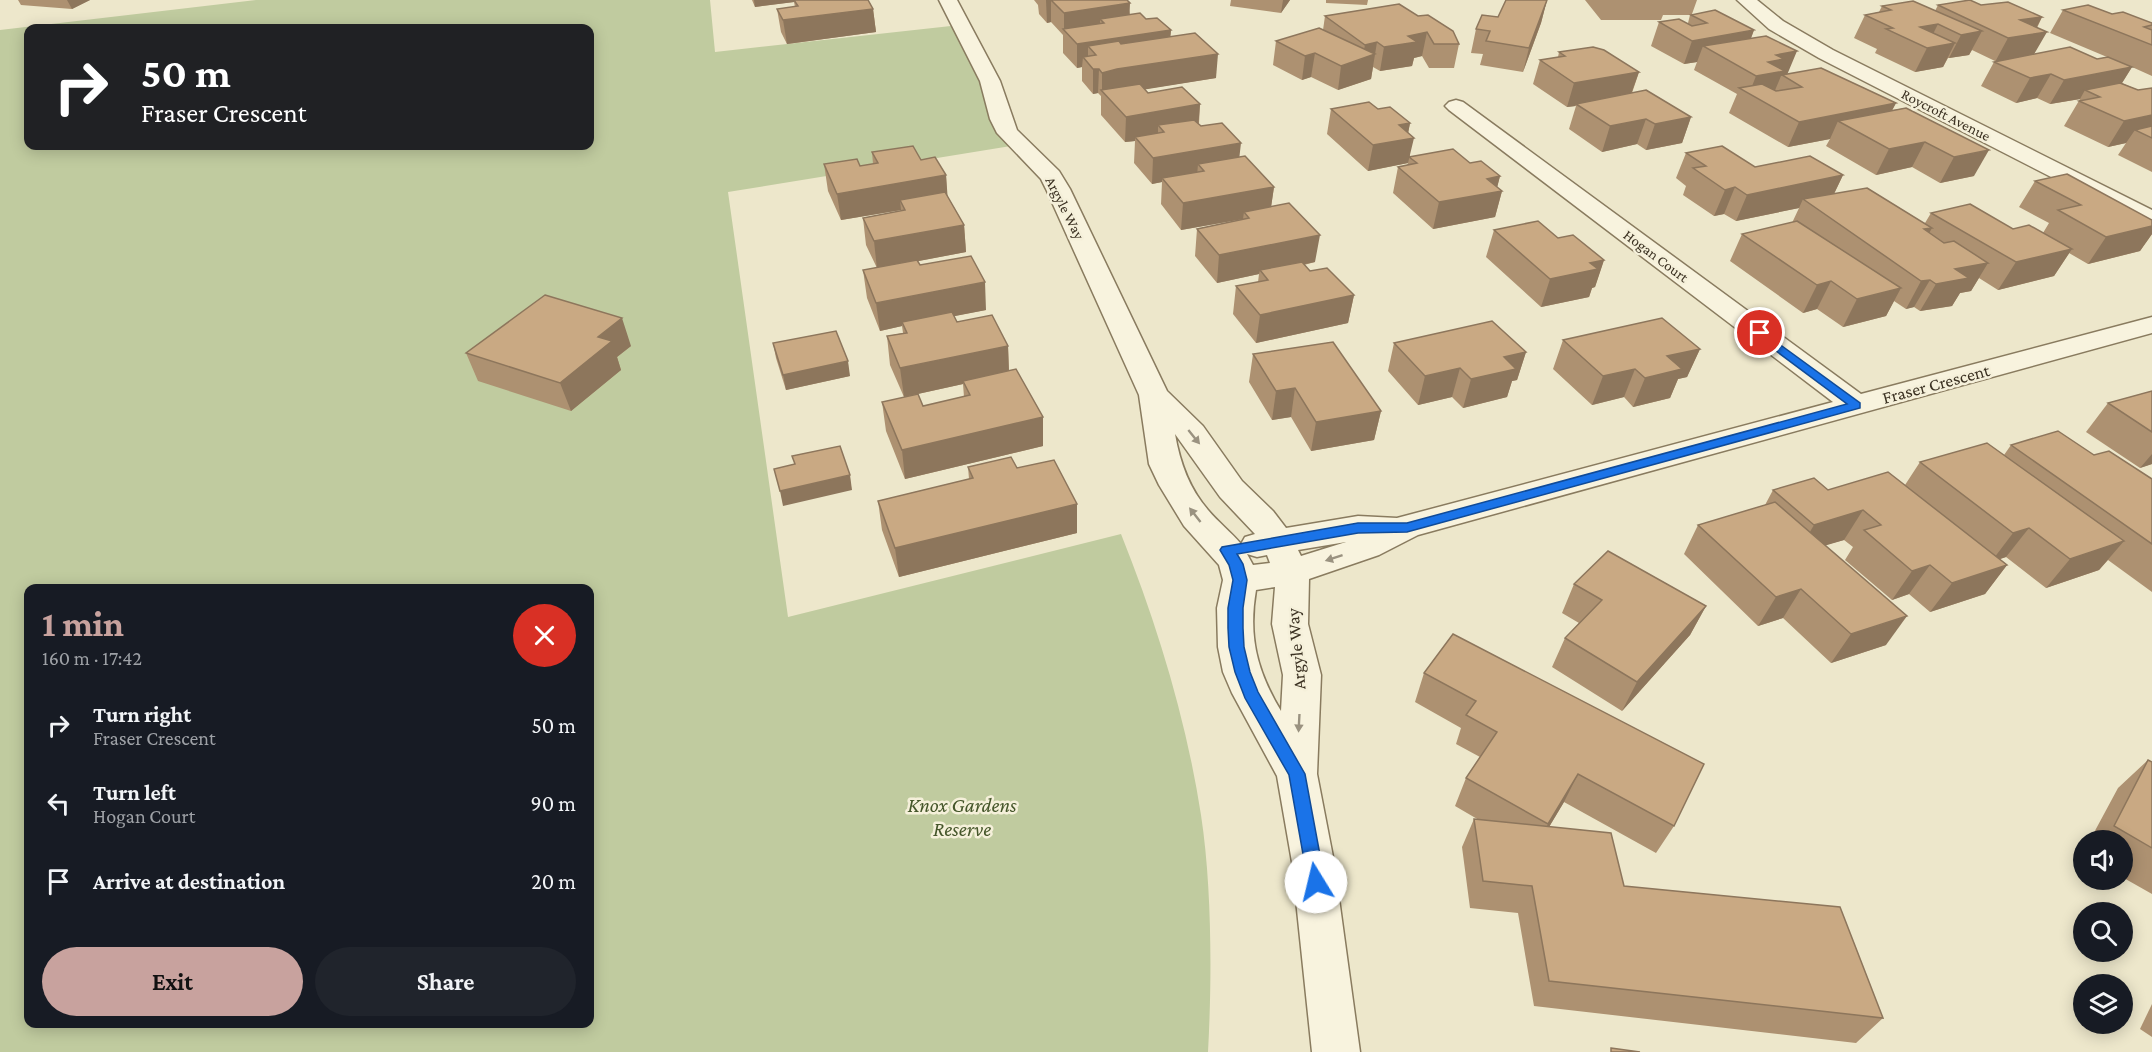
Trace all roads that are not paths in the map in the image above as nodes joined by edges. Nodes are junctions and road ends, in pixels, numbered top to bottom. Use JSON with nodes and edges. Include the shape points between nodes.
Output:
{"nodes":[{"id":1,"x":948,"y":0,"type":"edge"},
{"id":2,"x":1746,"y":0,"type":"edge"},
{"id":3,"x":1456,"y":106,"type":"dead end"},
{"id":4,"x":2152,"y":219,"type":"edge"},
{"id":5,"x":2152,"y":325,"type":"edge"},
{"id":6,"x":1154,"y":395,"type":"junction"},
{"id":7,"x":1856,"y":405,"type":"junction"},
{"id":8,"x":1407,"y":528,"type":"junction"},
{"id":9,"x":1278,"y":541,"type":"junction"},
{"id":10,"x":1234,"y":565,"type":"junction"},
{"id":11,"x":1291,"y":572,"type":"junction"},
{"id":12,"x":1297,"y":774,"type":"junction"},
{"id":13,"x":1336,"y":1052,"type":"edge"}],
"edges":[{"from":1,"to":6,"type":"street","name":"Argyle Way","via":[[990,81],[1008,133],[1051,176],[1058,189]]},
{"from":2,"to":4,"type":"street","name":"Roycroft Avenue","via":[[1776,25],[1817,49]]},
{"from":3,"to":7,"type":"street","name":"Hogan Court"},
{"from":5,"to":7,"type":"street","name":"Fraser Crescent"},
{"from":6,"to":9,"type":"street","name":"Argyle Way","one_way":true,"via":[[1192,433],[1231,489]]},
{"from":10,"to":6,"type":"street","name":"Argyle Way","one_way":true,"via":[[1196,518],[1165,464]]},
{"from":7,"to":8,"type":"street","name":"Fraser Crescent"},
{"from":8,"to":9,"type":"street","name":"Fraser Crescent","via":[[1358,528]]},
{"from":8,"to":11,"type":"street","name":"Fraser Crescent","one_way":true,"via":[[1367,547]]},
{"from":9,"to":10,"type":"street","name":"Fraser Crescent"},
{"from":9,"to":11,"type":"street","name":"Argyle Way"},
{"from":10,"to":11,"type":"street","name":"Fraser Crescent"},
{"from":10,"to":12,"type":"street","name":"Argyle Way","via":[[1236,647],[1242,672]]},
{"from":11,"to":12,"type":"street","name":"Argyle Way","one_way":true,"via":[[1290,624],[1302,675]]},
{"from":12,"to":13,"type":"street","name":"Argyle Way","via":[[1313,862]]}]}
